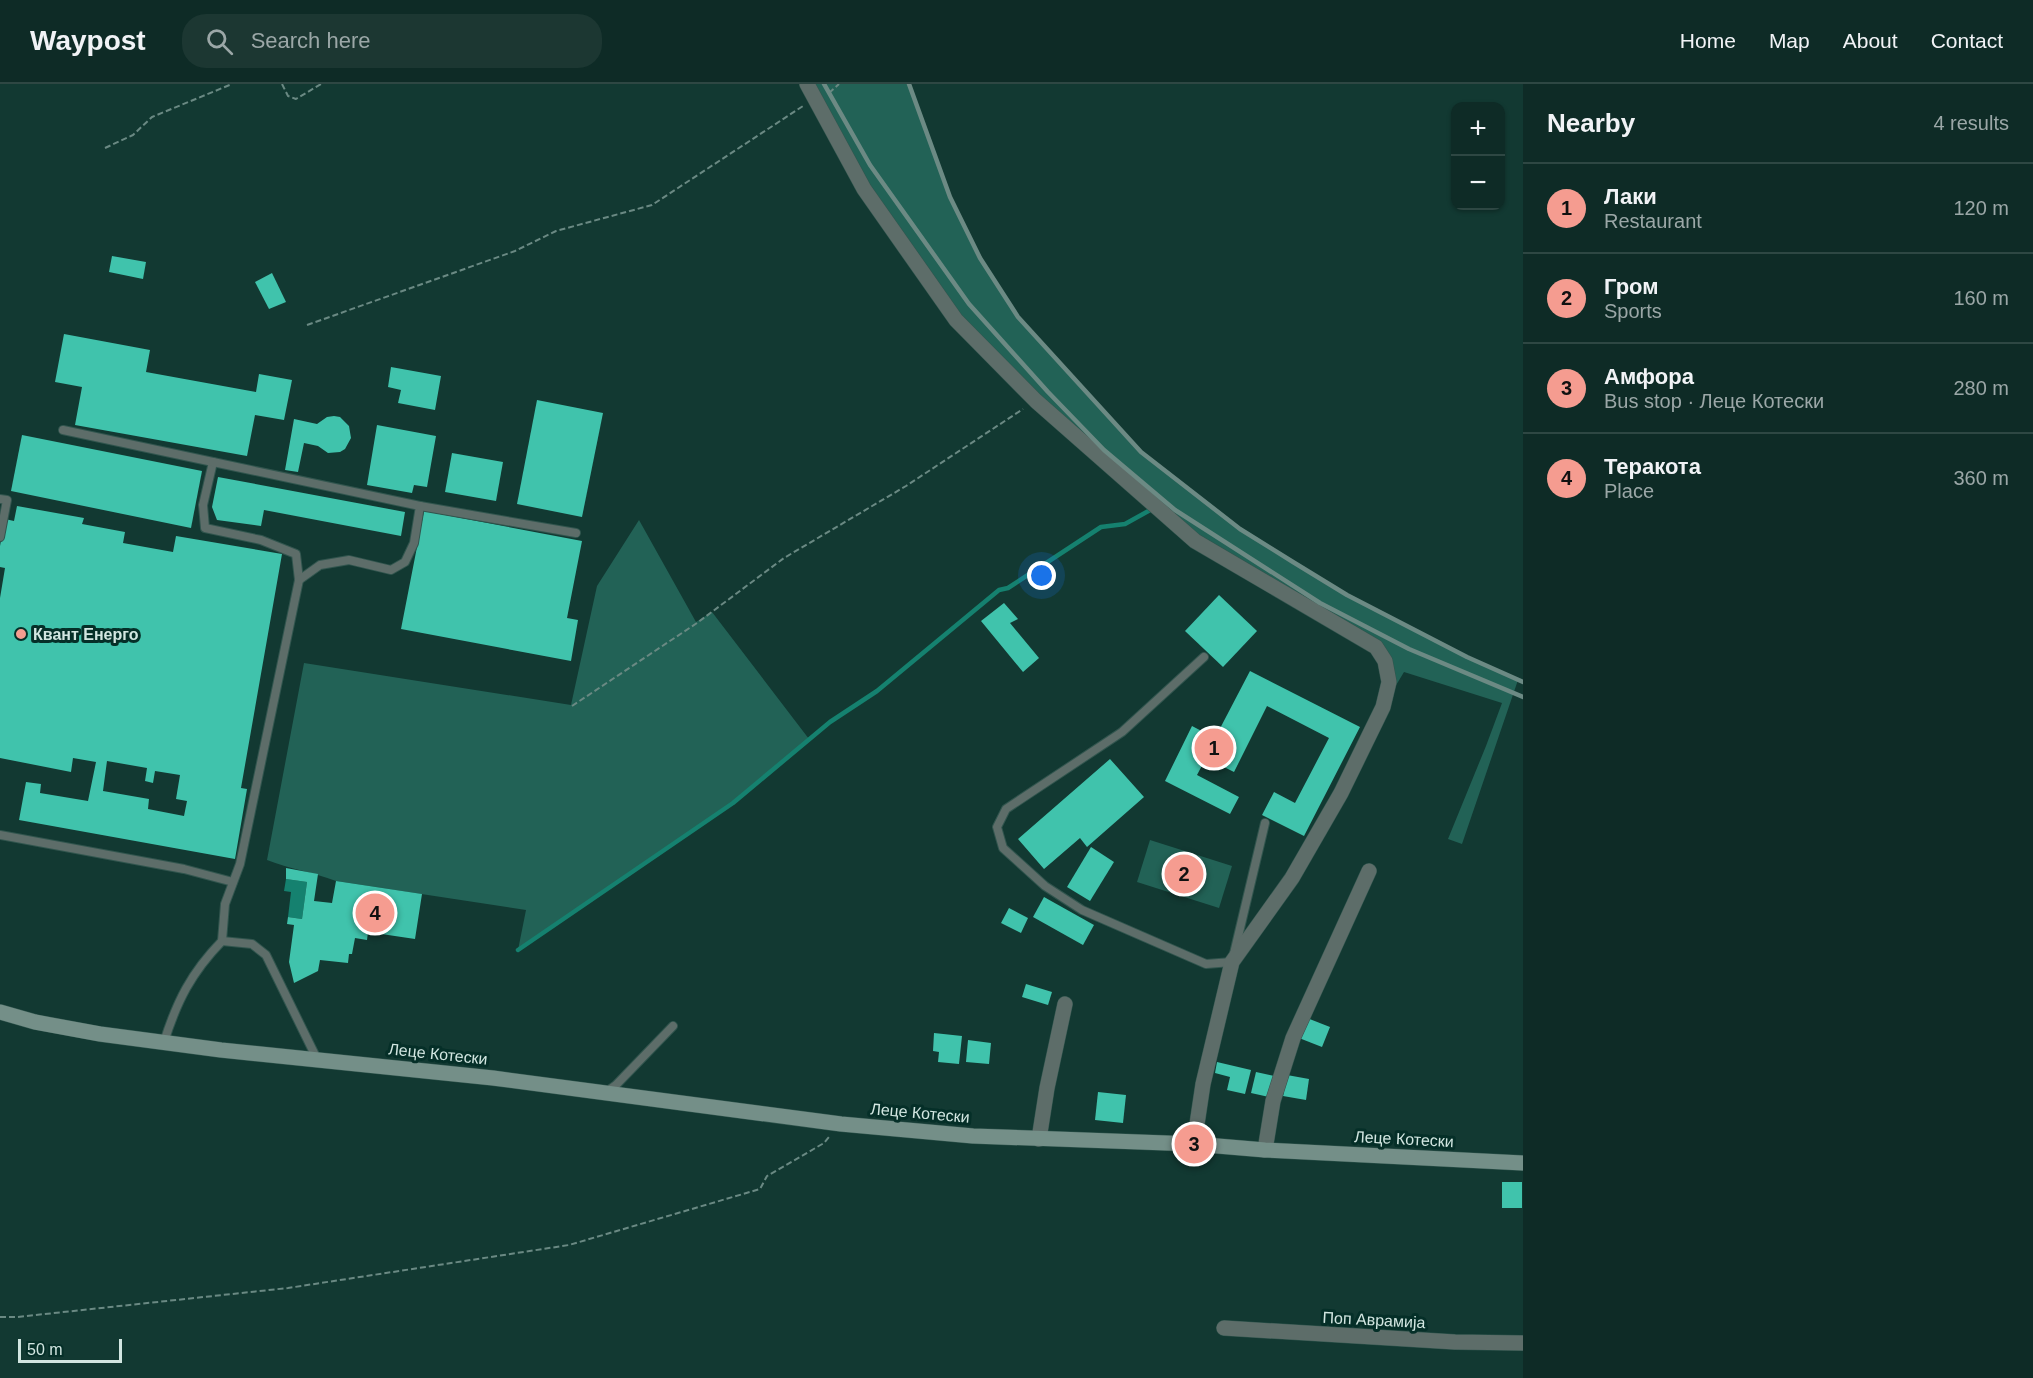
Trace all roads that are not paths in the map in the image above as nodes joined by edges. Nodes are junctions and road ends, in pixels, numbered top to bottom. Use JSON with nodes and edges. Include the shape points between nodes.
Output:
{"nodes":[{"id":1,"x":807,"y":84,"type":"edge"},
{"id":2,"x":63,"y":430,"type":"dead end"},
{"id":3,"x":213,"y":462,"type":"junction"},
{"id":4,"x":0,"y":499,"type":"edge"},
{"id":5,"x":420,"y":507,"type":"junction"},
{"id":6,"x":576,"y":533,"type":"dead end"},
{"id":7,"x":0,"y":537,"type":"edge"},
{"id":8,"x":299,"y":580,"type":"junction"},
{"id":9,"x":1204,"y":657,"type":"dead end"},
{"id":10,"x":1265,"y":823,"type":"dead end"},
{"id":11,"x":0,"y":835,"type":"edge"},
{"id":12,"x":1369,"y":871,"type":"dead end"},
{"id":13,"x":233,"y":882,"type":"junction"},
{"id":14,"x":222,"y":941,"type":"junction"},
{"id":15,"x":1232,"y":962,"type":"junction"},
{"id":16,"x":1065,"y":1004,"type":"dead end"},
{"id":17,"x":0,"y":1012,"type":"edge"},
{"id":18,"x":673,"y":1026,"type":"dead end"},
{"id":19,"x":164,"y":1042,"type":"junction"},
{"id":20,"x":317,"y":1059,"type":"junction"},
{"id":21,"x":605,"y":1093,"type":"junction"},
{"id":22,"x":1039,"y":1139,"type":"junction"},
{"id":23,"x":1194,"y":1144,"type":"junction"},
{"id":24,"x":1265,"y":1150,"type":"junction"},
{"id":25,"x":1523,"y":1163,"type":"edge"},
{"id":26,"x":1224,"y":1328,"type":"dead end"},
{"id":27,"x":1523,"y":1343,"type":"edge"}],
"edges":[{"from":1,"to":15,"type":"street","via":[[864,189],[956,320],[1036,401],[1195,541],[1376,647],[1385,661],[1389,682],[1383,707],[1366,744],[1292,878]]},
{"from":2,"to":3,"type":"lane"},
{"from":3,"to":5,"type":"lane"},
{"from":3,"to":8,"type":"lane","via":[[203,505],[205,528],[261,540],[296,554]]},
{"from":4,"to":7,"type":"lane","via":[[7,500]]},
{"from":5,"to":6,"type":"lane"},
{"from":5,"to":8,"type":"lane","via":[[414,543],[405,562],[391,570],[349,560],[320,565]]},
{"from":8,"to":13,"type":"lane"},
{"from":9,"to":15,"type":"lane","via":[[1122,732],[1006,809],[997,828],[1003,848],[1045,886],[1082,910],[1206,964]]},
{"from":10,"to":15,"type":"lane"},
{"from":11,"to":13,"type":"lane","via":[[184,869]]},
{"from":12,"to":24,"type":"street","via":[[1293,1038],[1273,1101]]},
{"from":13,"to":14,"type":"lane","via":[[225,904]]},
{"from":14,"to":19,"type":"lane","via":[[193,976],[175,1007]]},
{"from":14,"to":20,"type":"lane","via":[[252,944],[266,955]]},
{"from":15,"to":23,"type":"street","via":[[1203,1084]]},
{"from":16,"to":22,"type":"street"},
{"from":17,"to":19,"type":"main road","name":"Леце Котески","via":[[100,1034]]},
{"from":18,"to":21,"type":"lane"},
{"from":19,"to":20,"type":"main road","name":"Леце Котески"},
{"from":20,"to":21,"type":"main road","name":"Леце Котески"},
{"from":21,"to":22,"type":"main road","name":"Леце Котески","via":[[841,1124]]},
{"from":22,"to":23,"type":"main road","name":"Леце Котески"},
{"from":23,"to":24,"type":"main road","name":"Леце Котески"},
{"from":24,"to":25,"type":"main road","name":"Леце Котески"},
{"from":26,"to":27,"type":"street","name":"Поп Аврамија"}]}
